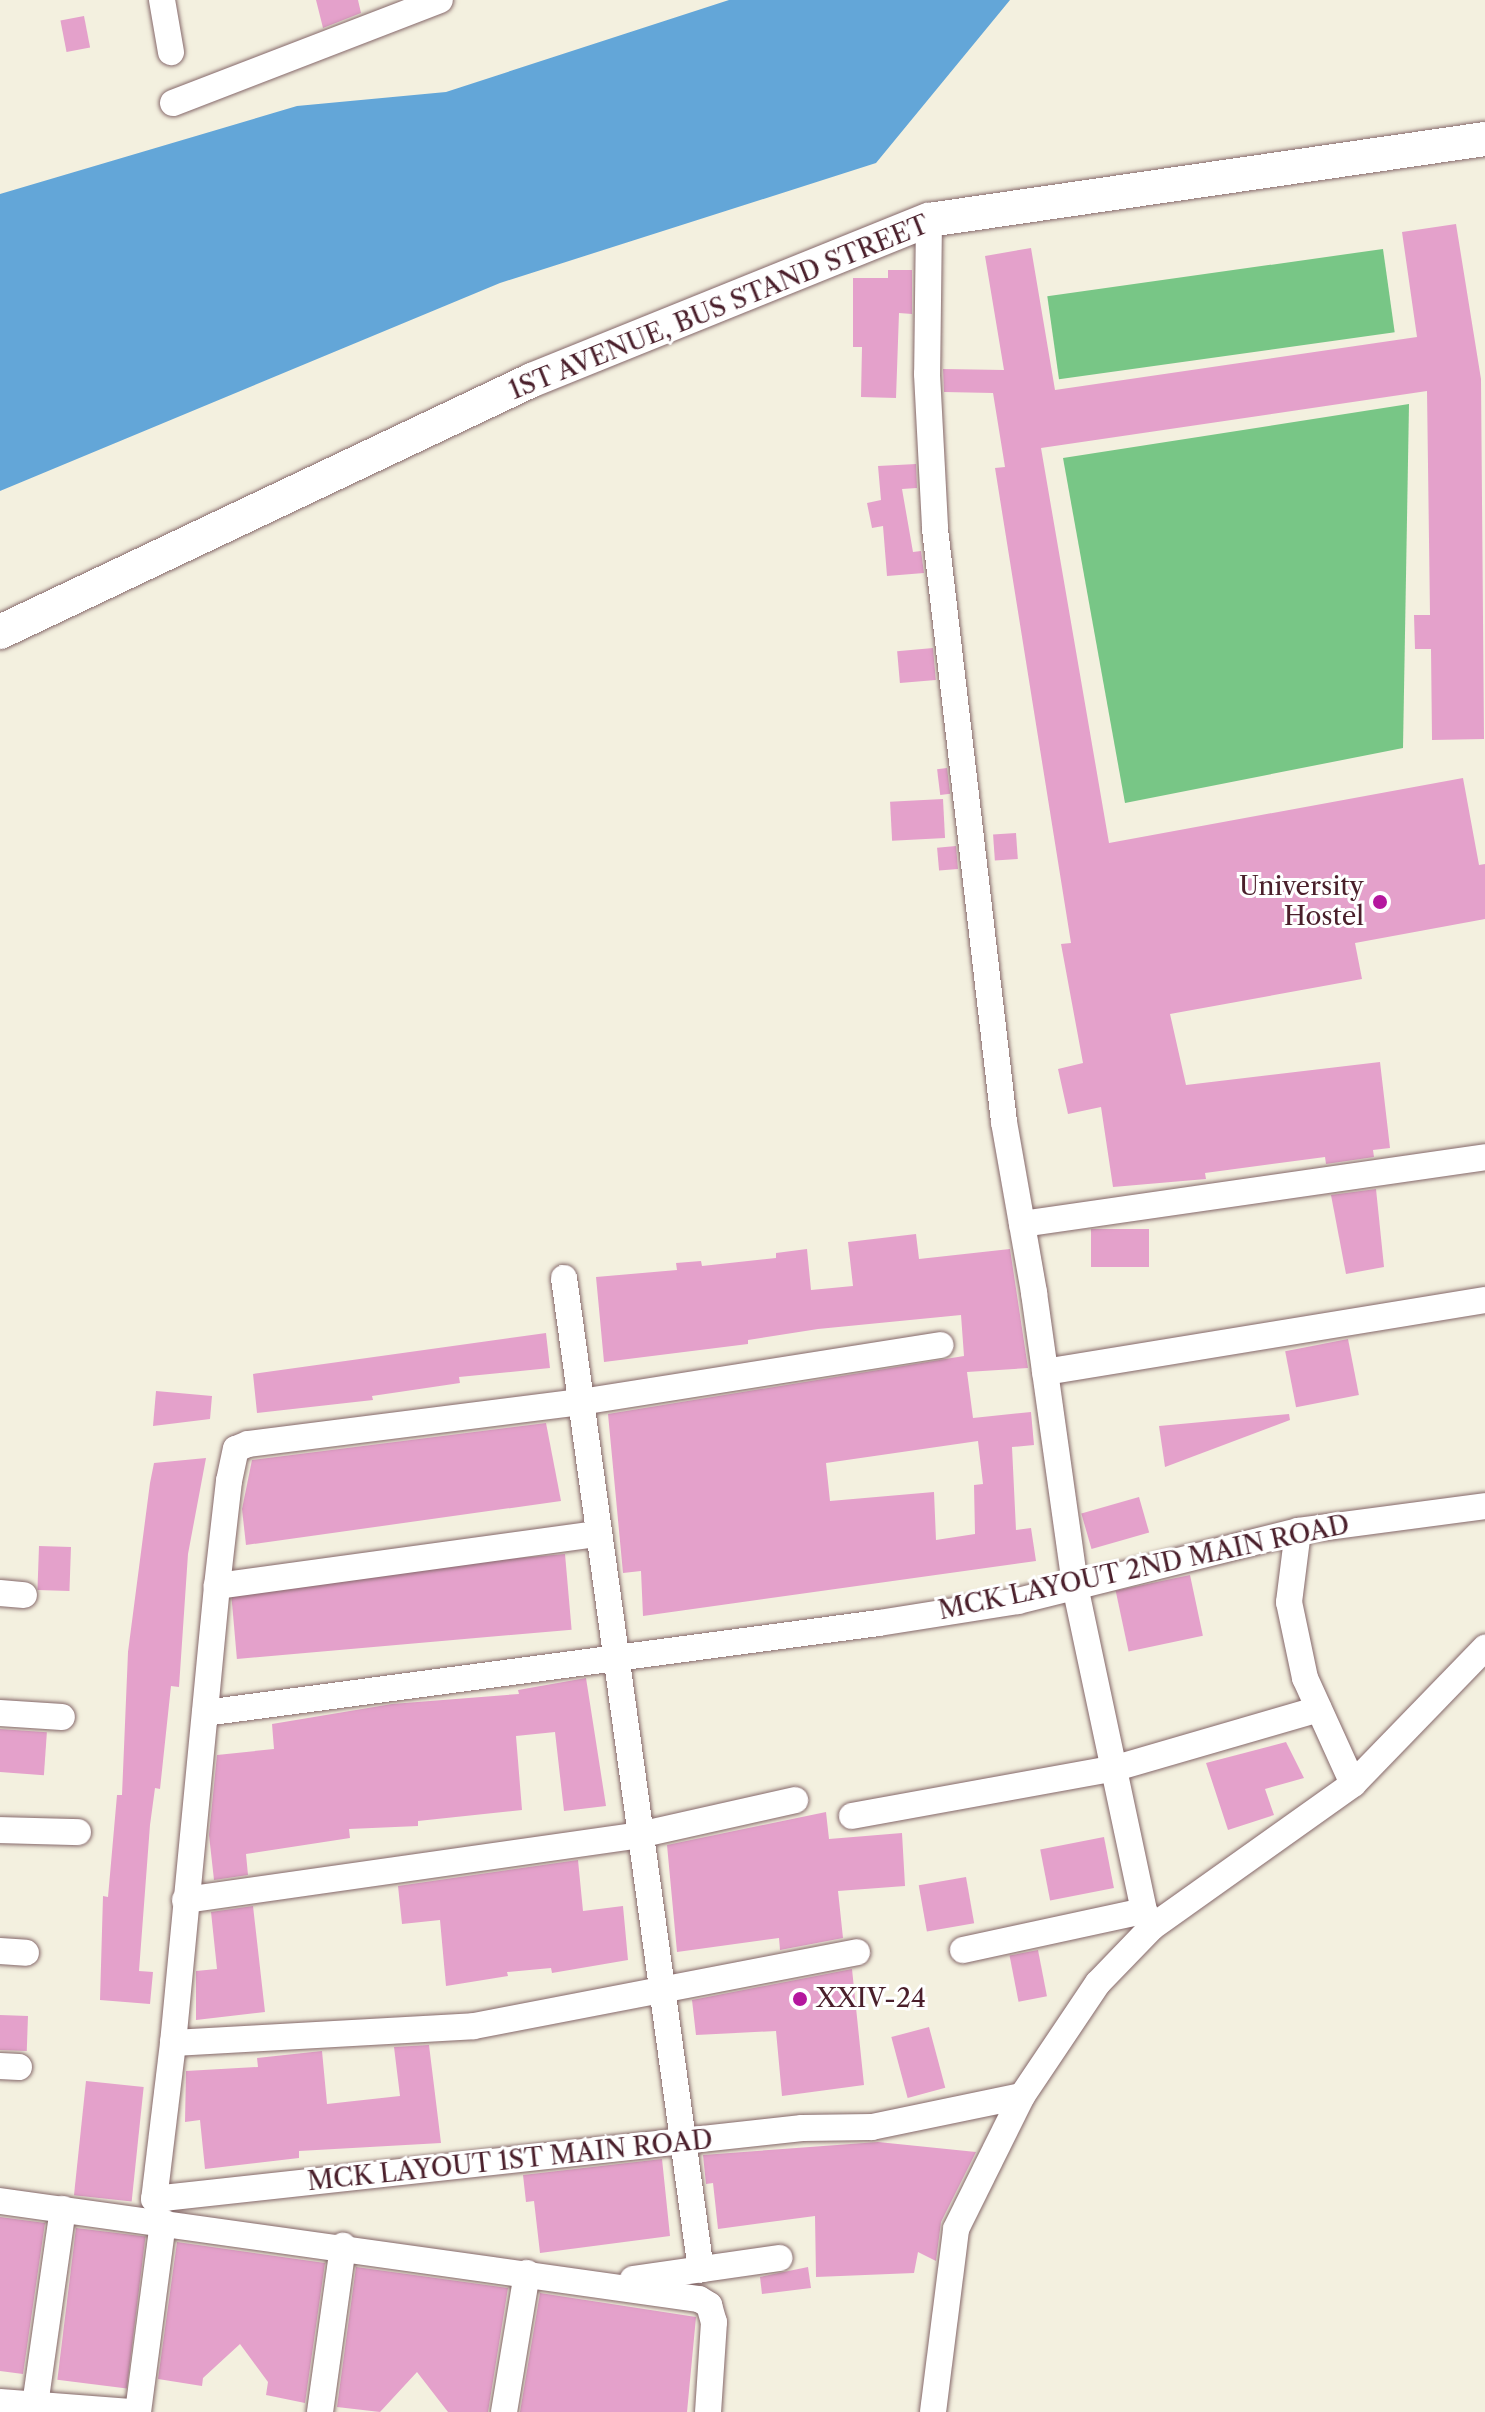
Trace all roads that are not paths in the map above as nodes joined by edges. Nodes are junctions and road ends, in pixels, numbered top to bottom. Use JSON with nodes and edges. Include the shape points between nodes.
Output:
{"nodes":[{"id":1,"x":162,"y":0,"type":"edge"},
{"id":2,"x":440,"y":0,"type":"edge"},
{"id":3,"x":171,"y":52,"type":"dead end"},
{"id":4,"x":173,"y":103,"type":"dead end"},
{"id":5,"x":1485,"y":139,"type":"edge"},
{"id":6,"x":929,"y":220,"type":"junction"},
{"id":7,"x":0,"y":632,"type":"edge"},
{"id":8,"x":1485,"y":1157,"type":"edge"},
{"id":9,"x":1022,"y":1224,"type":"junction"},
{"id":10,"x":564,"y":1278,"type":"dead end"},
{"id":11,"x":1485,"y":1300,"type":"edge"},
{"id":12,"x":941,"y":1345,"type":"dead end"},
{"id":13,"x":1045,"y":1372,"type":"junction"},
{"id":14,"x":581,"y":1402,"type":"junction"},
{"id":15,"x":1485,"y":1506,"type":"edge"},
{"id":16,"x":1298,"y":1531,"type":"junction"},
{"id":17,"x":597,"y":1534,"type":"junction"},
{"id":18,"x":217,"y":1586,"type":"junction"},
{"id":19,"x":1075,"y":1586,"type":"junction"},
{"id":20,"x":1485,"y":1648,"type":"edge"},
{"id":21,"x":613,"y":1662,"type":"junction"},
{"id":22,"x":1319,"y":1709,"type":"junction"},
{"id":23,"x":0,"y":1713,"type":"edge"},
{"id":24,"x":205,"y":1713,"type":"junction"},
{"id":25,"x":62,"y":1717,"type":"dead end"},
{"id":26,"x":1116,"y":1768,"type":"junction"},
{"id":27,"x":1353,"y":1784,"type":"junction"},
{"id":28,"x":795,"y":1800,"type":"dead end"},
{"id":29,"x":852,"y":1816,"type":"dead end"},
{"id":30,"x":0,"y":1830,"type":"edge"},
{"id":31,"x":78,"y":1832,"type":"dead end"},
{"id":32,"x":639,"y":1835,"type":"junction"},
{"id":33,"x":185,"y":1900,"type":"junction"},
{"id":34,"x":1148,"y":1919,"type":"junction"},
{"id":35,"x":963,"y":1950,"type":"dead end"},
{"id":36,"x":857,"y":1952,"type":"dead end"},
{"id":37,"x":661,"y":1993,"type":"junction"},
{"id":38,"x":173,"y":2043,"type":"junction"},
{"id":39,"x":1022,"y":2096,"type":"junction"},
{"id":40,"x":684,"y":2144,"type":"junction"},
{"id":41,"x":0,"y":2201,"type":"edge"},
{"id":42,"x":63,"y":2209,"type":"junction"},
{"id":43,"x":163,"y":2222,"type":"junction"},
{"id":44,"x":343,"y":2246,"type":"junction"},
{"id":45,"x":779,"y":2258,"type":"dead end"},
{"id":46,"x":701,"y":2270,"type":"junction"},
{"id":47,"x":527,"y":2273,"type":"junction"},
{"id":48,"x":633,"y":2279,"type":"dead end"},
{"id":49,"x":0,"y":2402,"type":"edge"},
{"id":50,"x":35,"y":2405,"type":"junction"},
{"id":51,"x":131,"y":2412,"type":"edge"},
{"id":52,"x":138,"y":2412,"type":"edge"},
{"id":53,"x":320,"y":2412,"type":"edge"},
{"id":54,"x":504,"y":2412,"type":"edge"},
{"id":55,"x":708,"y":2412,"type":"edge"},
{"id":56,"x":933,"y":2412,"type":"edge"}],
"edges":[{"from":1,"to":3,"type":"street"},
{"from":2,"to":4,"type":"street"},
{"from":5,"to":6,"type":"street","name":"1ST AVENUE, BUS STAND STREET"},
{"from":6,"to":7,"type":"street","name":"1ST AVENUE, BUS STAND STREET","via":[[532,380]]},
{"from":6,"to":9,"type":"street","via":[[927,374],[935,529],[1004,1122]]},
{"from":8,"to":9,"type":"street"},
{"from":9,"to":13,"type":"street"},
{"from":10,"to":14,"type":"street"},
{"from":11,"to":13,"type":"street"},
{"from":12,"to":14,"type":"street"},
{"from":13,"to":19,"type":"street"},
{"from":14,"to":17,"type":"street"},
{"from":14,"to":18,"type":"street","via":[[334,1431],[236,1449]]},
{"from":15,"to":16,"type":"street","name":"MCK LAYOUT 2ND MAIN ROAD"},
{"from":16,"to":19,"type":"street","name":"MCK LAYOUT 2ND MAIN ROAD"},
{"from":16,"to":22,"type":"street","via":[[1289,1602],[1305,1678]]},
{"from":17,"to":18,"type":"street"},
{"from":17,"to":21,"type":"street"},
{"from":18,"to":24,"type":"street"},
{"from":19,"to":21,"type":"street","name":"MCK LAYOUT 2ND MAIN ROAD","via":[[924,1616]]},
{"from":19,"to":26,"type":"street"},
{"from":20,"to":27,"type":"street"},
{"from":21,"to":24,"type":"street","name":"MCK LAYOUT 2ND MAIN ROAD"},
{"from":21,"to":32,"type":"street"},
{"from":22,"to":26,"type":"street"},
{"from":22,"to":27,"type":"street"},
{"from":23,"to":25,"type":"street"},
{"from":24,"to":33,"type":"street"},
{"from":26,"to":29,"type":"street"},
{"from":26,"to":34,"type":"street"},
{"from":27,"to":34,"type":"street"},
{"from":28,"to":32,"type":"street"},
{"from":30,"to":31,"type":"street"},
{"from":32,"to":33,"type":"street"},
{"from":32,"to":37,"type":"street"},
{"from":33,"to":38,"type":"street"},
{"from":34,"to":35,"type":"street"},
{"from":34,"to":39,"type":"street"},
{"from":36,"to":37,"type":"street"},
{"from":37,"to":38,"type":"street","via":[[474,2026]]},
{"from":37,"to":40,"type":"street"},
{"from":38,"to":40,"type":"street","name":"MCK LAYOUT 1ST MAIN ROAD","via":[[154,2199]]},
{"from":39,"to":40,"type":"street","name":"MCK LAYOUT 1ST MAIN ROAD","via":[[872,2127],[802,2128]]},
{"from":39,"to":56,"type":"street","via":[[956,2229]]},
{"from":40,"to":46,"type":"street"},
{"from":41,"to":42,"type":"street"},
{"from":42,"to":43,"type":"street"},
{"from":42,"to":50,"type":"street"},
{"from":43,"to":44,"type":"street"},
{"from":43,"to":52,"type":"street"},
{"from":44,"to":47,"type":"street"},
{"from":44,"to":53,"type":"street"},
{"from":45,"to":46,"type":"street"},
{"from":46,"to":48,"type":"street"},
{"from":47,"to":54,"type":"street"},
{"from":47,"to":55,"type":"street","via":[[709,2305],[715,2355]]},
{"from":49,"to":50,"type":"street"},
{"from":50,"to":51,"type":"street"}]}
